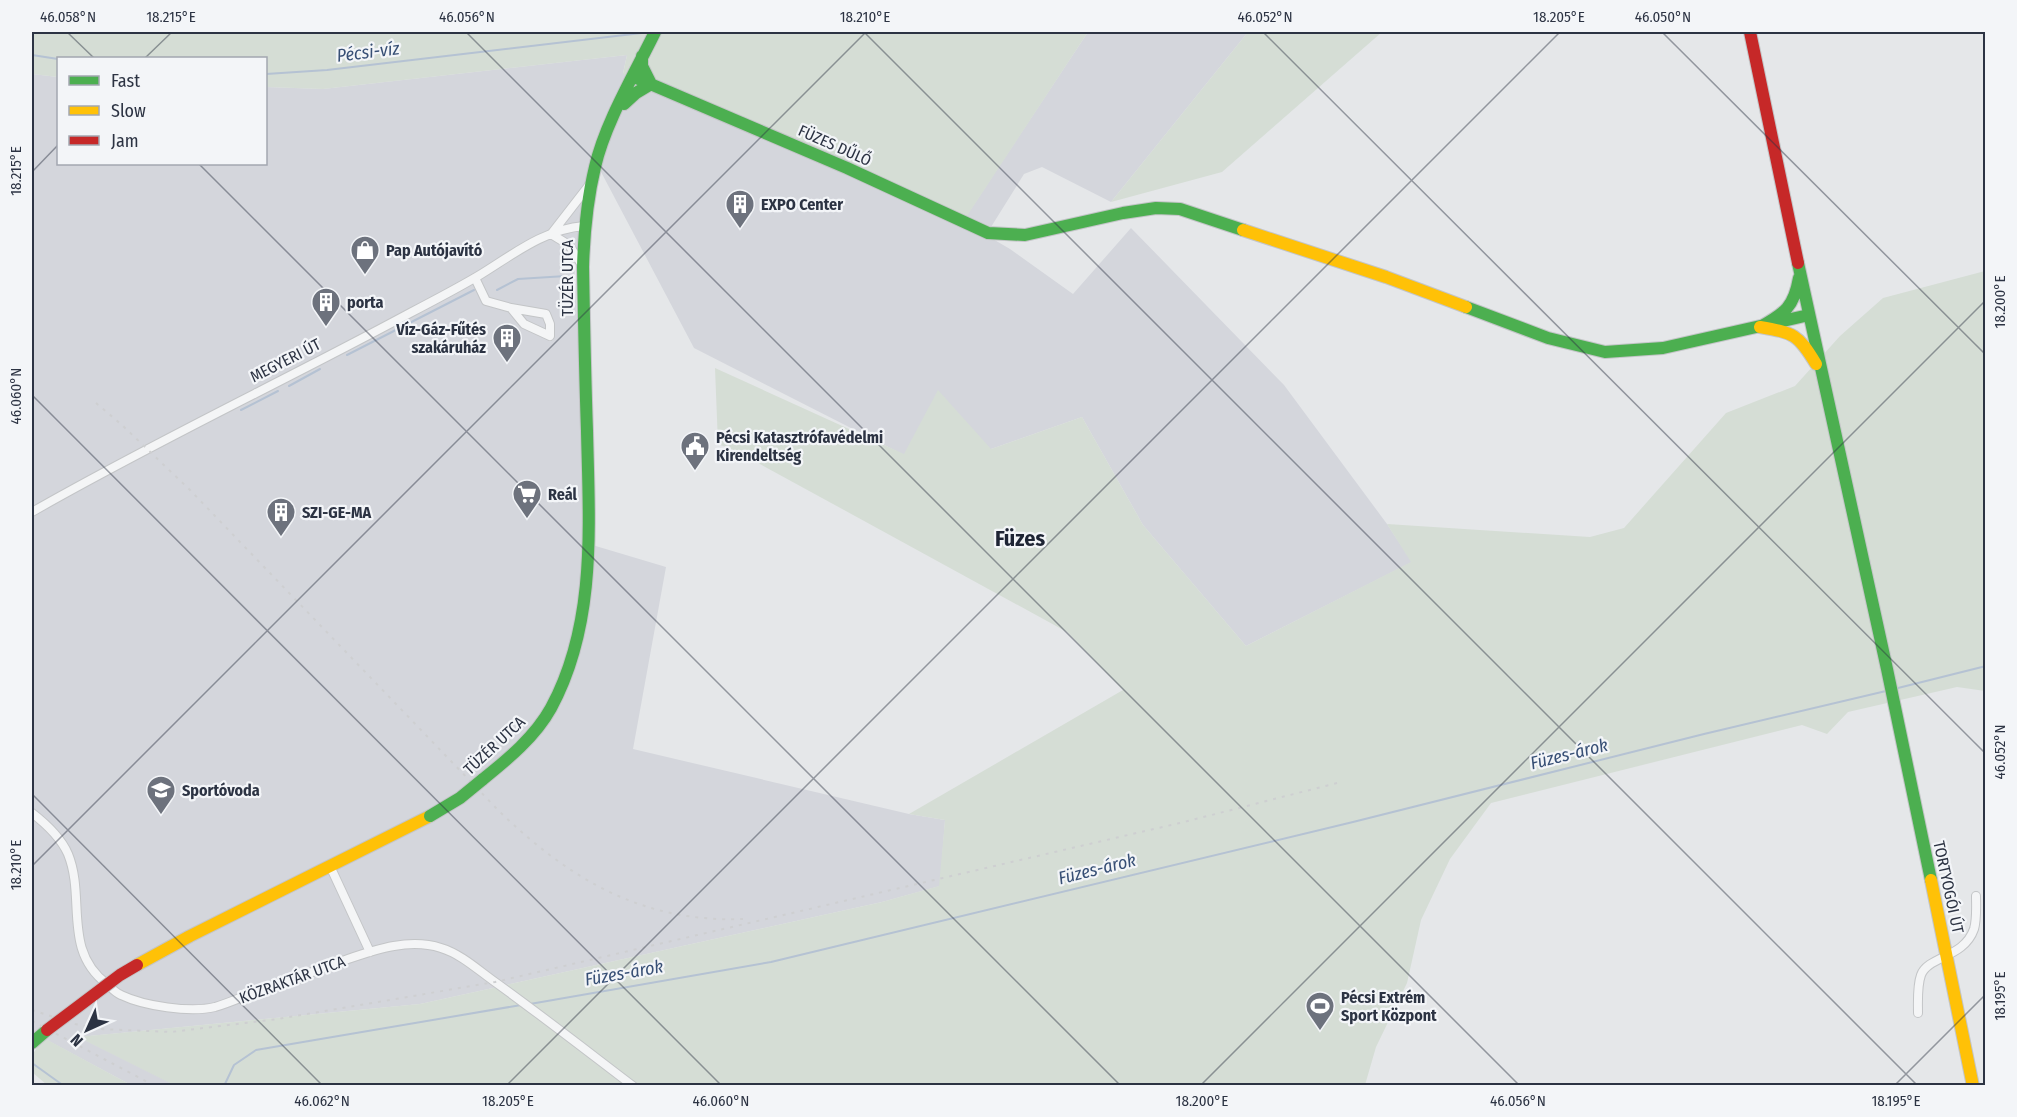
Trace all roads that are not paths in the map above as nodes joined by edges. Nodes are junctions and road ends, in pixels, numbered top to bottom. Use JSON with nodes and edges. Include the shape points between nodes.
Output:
{"nodes":[{"id":1,"x":1750,"y":32,"type":"edge"},
{"id":2,"x":652,"y":36,"type":"edge"},
{"id":3,"x":642,"y":55,"type":"junction"},
{"id":4,"x":634,"y":77,"type":"junction"},
{"id":5,"x":651,"y":84,"type":"junction"},
{"id":6,"x":617,"y":112,"type":"junction"},
{"id":7,"x":592,"y":181,"type":"junction"},
{"id":8,"x":584,"y":226,"type":"junction"},
{"id":9,"x":551,"y":234,"type":"junction"},
{"id":10,"x":583,"y":267,"type":"junction"},
{"id":11,"x":1800,"y":271,"type":"junction"},
{"id":12,"x":475,"y":278,"type":"junction"},
{"id":13,"x":511,"y":308,"type":"junction"},
{"id":14,"x":1809,"y":315,"type":"junction"},
{"id":15,"x":1760,"y":327,"type":"junction"},
{"id":16,"x":1821,"y":369,"type":"junction"},
{"id":17,"x":32,"y":512,"type":"edge"},
{"id":18,"x":32,"y":813,"type":"edge"},
{"id":19,"x":330,"y":866,"type":"junction"},
{"id":20,"x":1976,"y":896,"type":"dead end"},
{"id":21,"x":370,"y":952,"type":"junction"},
{"id":22,"x":1947,"y":957,"type":"junction"},
{"id":23,"x":1918,"y":1013,"type":"dead end"},
{"id":24,"x":32,"y":1043,"type":"edge"},
{"id":25,"x":633,"y":1086,"type":"edge"},
{"id":26,"x":1973,"y":1086,"type":"edge"}],
"edges":[{"from":1,"to":11,"type":"street","name":"TORTYOGÓI ÚT"},
{"from":2,"to":3,"type":"street","name":"MEGYERI ÚT"},
{"from":3,"to":4,"type":"street","name":"MEGYERI ÚT"},
{"from":3,"to":5,"type":"street","via":[[642,66]]},
{"from":4,"to":5,"type":"street","name":"FÜZES DŰLŐ"},
{"from":4,"to":6,"type":"street","name":"MEGYERI ÚT"},
{"from":5,"to":6,"type":"street"},
{"from":5,"to":15,"type":"street","name":"FÜZES DŰLŐ","via":[[988,232],[1025,235],[1123,213],[1180,209],[1396,281],[1548,338],[1605,352],[1663,348]]},
{"from":6,"to":7,"type":"street","name":"MEGYERI ÚT"},
{"from":7,"to":8,"type":"street","name":"MEGYERI ÚT"},
{"from":7,"to":9,"type":"street","name":"MEGYERI ÚT"},
{"from":8,"to":9,"type":"street","name":"MEGYERI ÚT"},
{"from":8,"to":10,"type":"street","name":"TÜZÉR UTCA"},
{"from":9,"to":10,"type":"street","via":[[569,245]]},
{"from":9,"to":12,"type":"street","name":"MEGYERI ÚT"},
{"from":10,"to":19,"type":"street","name":"TÜZÉR UTCA","bridge":true,"via":[[590,548],[586,597],[574,659],[551,709],[524,744],[482,780],[430,816]]},
{"from":11,"to":14,"type":"street","name":"TORTYOGÓI ÚT"},
{"from":11,"to":15,"type":"street","via":[[1790,308]]},
{"from":12,"to":13,"type":"street","via":[[486,301]]},
{"from":12,"to":17,"type":"street","name":"MEGYERI ÚT","via":[[88,479]]},
{"from":13,"to":13,"type":"street","via":[[524,324],[550,336],[546,314]]},
{"from":14,"to":15,"type":"street","name":"FÜZES DŰLŐ"},
{"from":14,"to":16,"type":"street","name":"TORTYOGÓI ÚT"},
{"from":15,"to":16,"type":"street","via":[[1799,337]]},
{"from":16,"to":22,"type":"street","name":"TORTYOGÓI ÚT"},
{"from":18,"to":21,"type":"street","name":"KÖZRAKTÁR UTCA","via":[[67,852],[84,956],[101,980],[121,995],[186,1009],[213,1007]]},
{"from":19,"to":21,"type":"street"},
{"from":19,"to":24,"type":"street","name":"TÜZÉR UTCA","bridge":true,"via":[[136,965]]},
{"from":20,"to":22,"type":"street","via":[[1971,936]]},
{"from":21,"to":25,"type":"street","name":"KÖZRAKTÁR UTCA","via":[[421,944],[461,957]]},
{"from":22,"to":23,"type":"street","via":[[1929,964],[1921,974]]},
{"from":22,"to":26,"type":"street","name":"TORTYOGÓI ÚT"}]}
